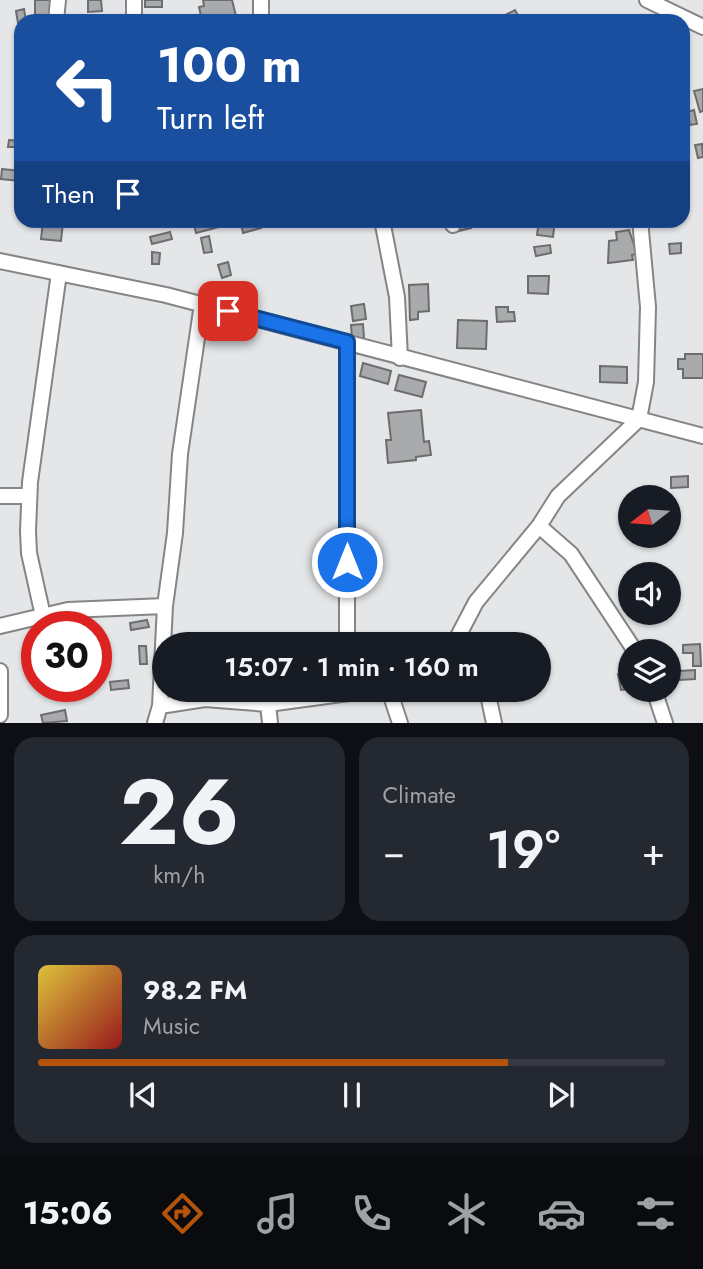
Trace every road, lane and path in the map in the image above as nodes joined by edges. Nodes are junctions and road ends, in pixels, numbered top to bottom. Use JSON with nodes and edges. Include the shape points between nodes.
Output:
{"nodes":[{"id":1,"x":647,"y":0,"type":"edge"},
{"id":2,"x":676,"y":14,"type":"edge"},
{"id":3,"x":384,"y":228,"type":"edge"},
{"id":4,"x":641,"y":228,"type":"edge"},
{"id":5,"x":0,"y":261,"type":"edge"},
{"id":6,"x":59,"y":273,"type":"junction"},
{"id":7,"x":202,"y":304,"type":"junction"},
{"id":8,"x":347,"y":342,"type":"junction"},
{"id":9,"x":400,"y":358,"type":"junction"},
{"id":10,"x":639,"y":419,"type":"junction"},
{"id":11,"x":703,"y":436,"type":"edge"},
{"id":12,"x":0,"y":495,"type":"edge"},
{"id":13,"x":29,"y":496,"type":"junction"},
{"id":14,"x":539,"y":526,"type":"junction"},
{"id":15,"x":165,"y":606,"type":"junction"},
{"id":16,"x":42,"y":611,"type":"edge"},
{"id":17,"x":63,"y":611,"type":"edge"},
{"id":18,"x":21,"y":621,"type":"edge"},
{"id":19,"x":0,"y":626,"type":"edge"},
{"id":20,"x":347,"y":632,"type":"edge"},
{"id":21,"x":460,"y":632,"type":"edge"},
{"id":22,"x":627,"y":639,"type":"edge"},
{"id":23,"x":0,"y":671,"type":"edge"},
{"id":24,"x":281,"y":702,"type":"edge"},
{"id":25,"x":393,"y":702,"type":"edge"},
{"id":26,"x":490,"y":702,"type":"edge"},
{"id":27,"x":658,"y":702,"type":"edge"},
{"id":28,"x":268,"y":704,"type":"junction"},
{"id":29,"x":160,"y":706,"type":"junction"},
{"id":30,"x":0,"y":715,"type":"edge"},
{"id":31,"x":155,"y":723,"type":"edge"},
{"id":32,"x":270,"y":723,"type":"edge"},
{"id":33,"x":400,"y":723,"type":"edge"},
{"id":34,"x":494,"y":723,"type":"edge"},
{"id":35,"x":666,"y":723,"type":"edge"}],
"edges":[{"from":1,"to":2,"type":"street"},
{"from":3,"to":9,"type":"street","via":[[397,297]]},
{"from":4,"to":10,"type":"street","via":[[648,307],[646,382]]},
{"from":5,"to":6,"type":"street"},
{"from":6,"to":7,"type":"street"},
{"from":6,"to":13,"type":"street"},
{"from":7,"to":8,"type":"street"},
{"from":7,"to":15,"type":"street","via":[[180,454]]},
{"from":8,"to":9,"type":"street"},
{"from":8,"to":20,"type":"street"},
{"from":9,"to":10,"type":"street"},
{"from":10,"to":11,"type":"street"},
{"from":10,"to":14,"type":"street","via":[[558,496]]},
{"from":12,"to":13,"type":"street"},
{"from":13,"to":16,"type":"street","via":[[27,544]]},
{"from":14,"to":21,"type":"street","via":[[476,602]]},
{"from":14,"to":22,"type":"street","via":[[571,554]]},
{"from":15,"to":17,"type":"street"},
{"from":15,"to":29,"type":"street"},
{"from":18,"to":19,"type":"street"},
{"from":23,"to":30,"type":"street"},
{"from":24,"to":28,"type":"street"},
{"from":25,"to":33,"type":"street"},
{"from":26,"to":34,"type":"street"},
{"from":27,"to":35,"type":"street"},
{"from":28,"to":29,"type":"street","via":[[205,699]]},
{"from":28,"to":32,"type":"street"},
{"from":29,"to":31,"type":"street"}]}
